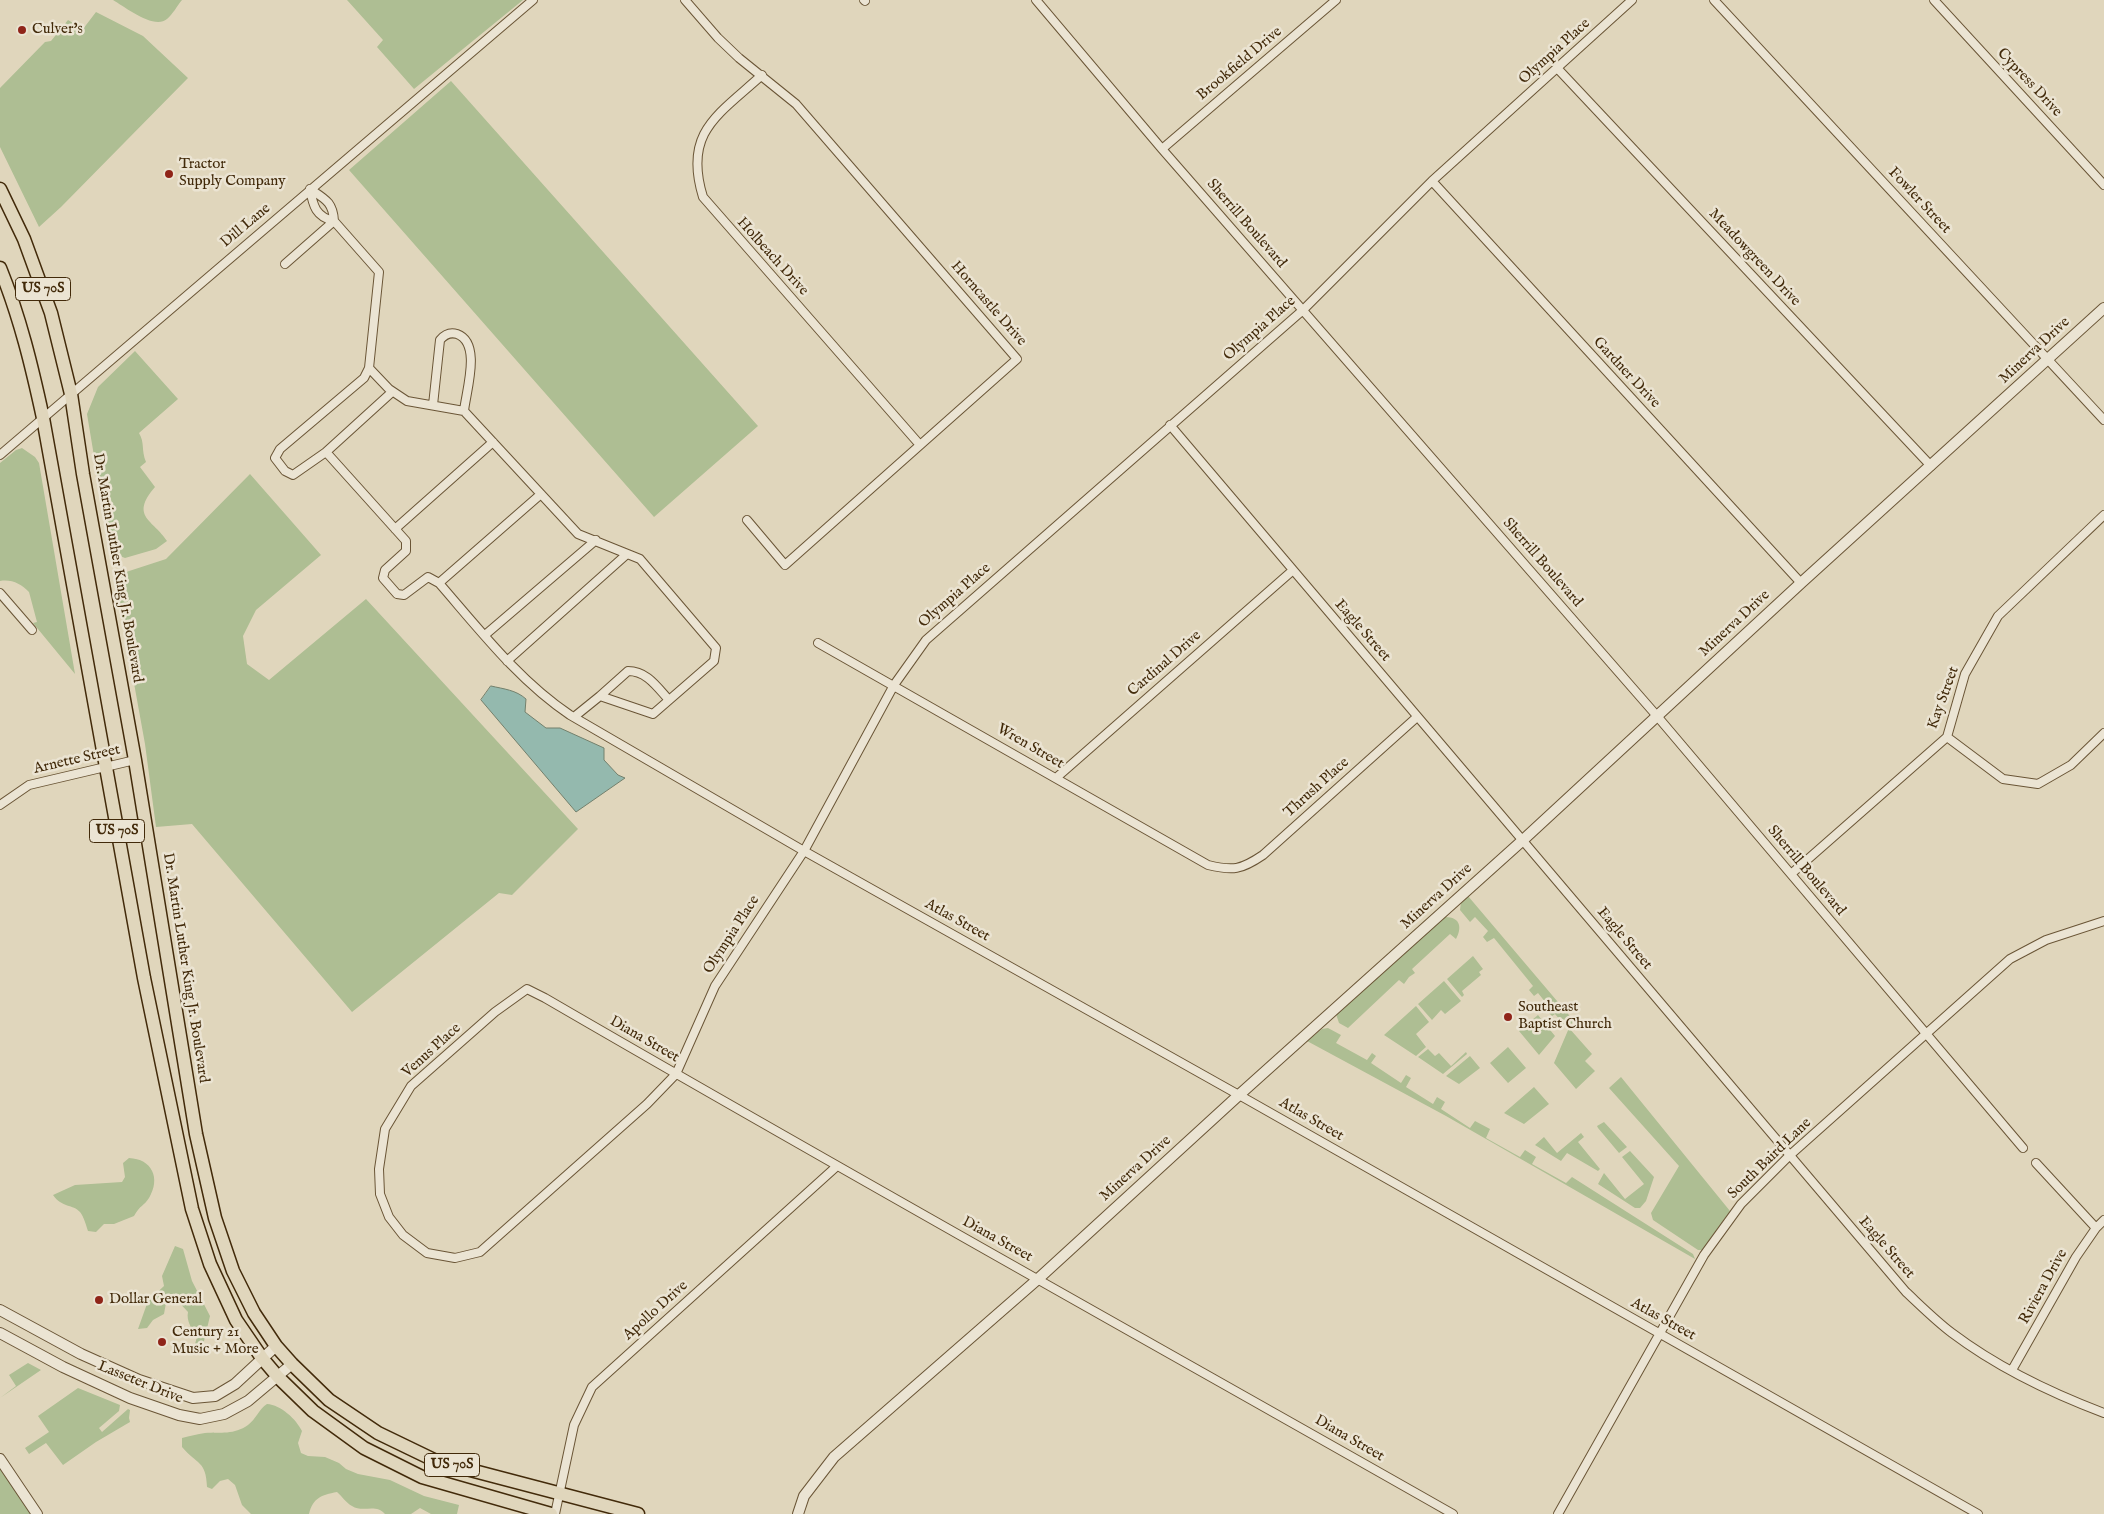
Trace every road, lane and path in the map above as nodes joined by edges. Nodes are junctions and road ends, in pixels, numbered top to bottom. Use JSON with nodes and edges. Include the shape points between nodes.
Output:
{"nodes":[{"id":1,"x":533,"y":0,"type":"edge"},
{"id":2,"x":685,"y":0,"type":"edge"},
{"id":3,"x":1036,"y":0,"type":"edge"},
{"id":4,"x":1336,"y":0,"type":"edge"},
{"id":5,"x":1632,"y":0,"type":"edge"},
{"id":6,"x":1714,"y":0,"type":"edge"},
{"id":7,"x":1934,"y":0,"type":"edge"},
{"id":8,"x":1558,"y":69,"type":"junction"},
{"id":9,"x":762,"y":76,"type":"junction"},
{"id":10,"x":1162,"y":149,"type":"junction"},
{"id":11,"x":1432,"y":181,"type":"junction"},
{"id":12,"x":2104,"y":185,"type":"edge"},
{"id":13,"x":0,"y":189,"type":"edge"},
{"id":14,"x":310,"y":189,"type":"junction"},
{"id":15,"x":334,"y":221,"type":"junction"},
{"id":16,"x":285,"y":264,"type":"dead end"},
{"id":17,"x":0,"y":268,"type":"edge"},
{"id":18,"x":2104,"y":308,"type":"edge"},
{"id":19,"x":1303,"y":310,"type":"junction"},
{"id":20,"x":2048,"y":360,"type":"junction"},
{"id":21,"x":369,"y":368,"type":"junction"},
{"id":22,"x":392,"y":392,"type":"junction"},
{"id":23,"x":71,"y":394,"type":"junction"},
{"id":24,"x":433,"y":406,"type":"junction"},
{"id":25,"x":464,"y":411,"type":"junction"},
{"id":26,"x":43,"y":418,"type":"junction"},
{"id":27,"x":2104,"y":420,"type":"edge"},
{"id":28,"x":1170,"y":425,"type":"junction"},
{"id":29,"x":493,"y":442,"type":"junction"},
{"id":30,"x":920,"y":444,"type":"junction"},
{"id":31,"x":326,"y":452,"type":"junction"},
{"id":32,"x":0,"y":455,"type":"edge"},
{"id":33,"x":1931,"y":466,"type":"junction"},
{"id":34,"x":541,"y":494,"type":"junction"},
{"id":35,"x":2104,"y":515,"type":"edge"},
{"id":36,"x":747,"y":520,"type":"dead end"},
{"id":37,"x":395,"y":529,"type":"junction"},
{"id":38,"x":596,"y":540,"type":"junction"},
{"id":39,"x":626,"y":554,"type":"junction"},
{"id":40,"x":1292,"y":571,"type":"junction"},
{"id":41,"x":439,"y":583,"type":"junction"},
{"id":42,"x":1800,"y":584,"type":"junction"},
{"id":43,"x":0,"y":593,"type":"edge"},
{"id":44,"x":32,"y":630,"type":"dead end"},
{"id":45,"x":485,"y":635,"type":"junction"},
{"id":46,"x":818,"y":643,"type":"dead end"},
{"id":47,"x":507,"y":661,"type":"junction"},
{"id":48,"x":894,"y":685,"type":"junction"},
{"id":49,"x":600,"y":696,"type":"junction"},
{"id":50,"x":669,"y":700,"type":"junction"},
{"id":51,"x":1657,"y":716,"type":"junction"},
{"id":52,"x":574,"y":717,"type":"junction"},
{"id":53,"x":1417,"y":717,"type":"junction"},
{"id":54,"x":2104,"y":734,"type":"edge"},
{"id":55,"x":1947,"y":738,"type":"junction"},
{"id":56,"x":135,"y":760,"type":"junction"},
{"id":57,"x":105,"y":768,"type":"junction"},
{"id":58,"x":1056,"y":778,"type":"junction"},
{"id":59,"x":0,"y":805,"type":"edge"},
{"id":60,"x":1523,"y":840,"type":"junction"},
{"id":61,"x":804,"y":851,"type":"junction"},
{"id":62,"x":1230,"y":870,"type":"joint"},
{"id":63,"x":1791,"y":874,"type":"junction"},
{"id":64,"x":2104,"y":921,"type":"edge"},
{"id":65,"x":527,"y":989,"type":"joint"},
{"id":66,"x":1926,"y":1034,"type":"junction"},
{"id":67,"x":676,"y":1074,"type":"junction"},
{"id":68,"x":1239,"y":1095,"type":"junction"},
{"id":69,"x":2023,"y":1148,"type":"dead end"},
{"id":70,"x":1790,"y":1156,"type":"junction"},
{"id":71,"x":2036,"y":1163,"type":"dead end"},
{"id":72,"x":837,"y":1166,"type":"junction"},
{"id":73,"x":2104,"y":1220,"type":"edge"},
{"id":74,"x":2096,"y":1228,"type":"junction"},
{"id":75,"x":402,"y":1235,"type":"joint"},
{"id":76,"x":1038,"y":1279,"type":"junction"},
{"id":77,"x":0,"y":1310,"type":"edge"},
{"id":78,"x":0,"y":1332,"type":"edge"},
{"id":79,"x":1659,"y":1333,"type":"junction"},
{"id":80,"x":276,"y":1346,"type":"junction"},
{"id":81,"x":262,"y":1358,"type":"junction"},
{"id":82,"x":292,"y":1364,"type":"junction"},
{"id":83,"x":2012,"y":1370,"type":"junction"},
{"id":84,"x":278,"y":1377,"type":"junction"},
{"id":85,"x":2104,"y":1413,"type":"edge"},
{"id":86,"x":0,"y":1459,"type":"edge"},
{"id":87,"x":559,"y":1494,"type":"junction"},
{"id":88,"x":38,"y":1514,"type":"edge"},
{"id":89,"x":553,"y":1514,"type":"edge"},
{"id":90,"x":638,"y":1514,"type":"edge"},
{"id":91,"x":798,"y":1514,"type":"edge"},
{"id":92,"x":1453,"y":1514,"type":"edge"},
{"id":93,"x":1558,"y":1514,"type":"edge"},
{"id":94,"x":1978,"y":1514,"type":"edge"}],
"edges":[{"from":1,"to":14,"type":"street","name":"Dill Lane"},
{"from":2,"to":9,"type":"street","name":"Horncastle Drive","via":[[718,38]]},
{"from":3,"to":10,"type":"street","name":"Sherrill Boulevard"},
{"from":4,"to":10,"type":"street","name":"Brookfield Drive"},
{"from":5,"to":8,"type":"street","name":"Olympia Place"},
{"from":6,"to":20,"type":"street","name":"Fowler Street"},
{"from":7,"to":12,"type":"street","name":"Cypress Drive"},
{"from":8,"to":11,"type":"street","name":"Olympia Place"},
{"from":8,"to":33,"type":"street","name":"Meadowgreen Drive"},
{"from":9,"to":30,"type":"street","name":"Holbeach Drive","via":[[707,128],[698,145],[697,179],[703,197]]},
{"from":9,"to":30,"type":"street","name":"Horncastle Drive","via":[[796,104],[1017,359]]},
{"from":10,"to":19,"type":"street","name":"Sherrill Boulevard"},
{"from":11,"to":19,"type":"street","name":"Olympia Place"},
{"from":11,"to":42,"type":"street","name":"Gardner Drive"},
{"from":13,"to":23,"type":"main road","name":"Dr. Martin Luther King Jr. Boulevard","number":"US 70S","via":[[24,239],[51,313]]},
{"from":14,"to":15,"type":"street","via":[[334,209]]},
{"from":14,"to":15,"type":"street","via":[[314,208],[324,218]]},
{"from":14,"to":23,"type":"street","name":"Dill Lane"},
{"from":15,"to":16,"type":"street"},
{"from":15,"to":21,"type":"street","via":[[379,272]]},
{"from":17,"to":26,"type":"main road","number":"US 70S","via":[[30,358]]},
{"from":18,"to":20,"type":"street","name":"Minerva Drive"},
{"from":19,"to":28,"type":"street","name":"Olympia Place"},
{"from":19,"to":51,"type":"street","name":"Sherrill Boulevard"},
{"from":20,"to":27,"type":"street","name":"Fowler Street"},
{"from":20,"to":33,"type":"street","name":"Minerva Drive"},
{"from":21,"to":22,"type":"street"},
{"from":21,"to":31,"type":"street","via":[[364,378],[280,449],[275,458],[285,471],[294,475]]},
{"from":22,"to":24,"type":"street","via":[[407,401]]},
{"from":22,"to":31,"type":"street"},
{"from":23,"to":26,"type":"street","name":"Dill Lane"},
{"from":23,"to":56,"type":"main road","name":"Dr. Martin Luther King Jr. Boulevard","number":"US 70S"},
{"from":24,"to":25,"type":"street"},
{"from":24,"to":25,"type":"street","via":[[440,340],[452,333],[460,335],[468,343],[472,355]]},
{"from":25,"to":29,"type":"street"},
{"from":26,"to":32,"type":"street","name":"Dill Lane"},
{"from":26,"to":57,"type":"main road","number":"US 70S"},
{"from":28,"to":40,"type":"street","name":"Eagle Street"},
{"from":28,"to":48,"type":"street","name":"Olympia Place","via":[[926,640]]},
{"from":29,"to":34,"type":"street"},
{"from":29,"to":37,"type":"street"},
{"from":30,"to":36,"type":"street","name":"Horncastle Drive","via":[[786,565]]},
{"from":31,"to":37,"type":"street"},
{"from":33,"to":42,"type":"street","name":"Minerva Drive"},
{"from":34,"to":38,"type":"street","via":[[578,534]]},
{"from":34,"to":41,"type":"street"},
{"from":35,"to":55,"type":"street","name":"Kay Street","via":[[1998,616],[1965,674]]},
{"from":37,"to":41,"type":"street","via":[[406,541],[406,551],[385,570],[383,578],[397,594],[404,595],[428,577]]},
{"from":38,"to":39,"type":"street"},
{"from":38,"to":45,"type":"street"},
{"from":39,"to":47,"type":"street"},
{"from":39,"to":50,"type":"street","via":[[640,559],[716,648],[714,661]]},
{"from":40,"to":53,"type":"street","name":"Eagle Street"},
{"from":40,"to":58,"type":"street","name":"Cardinal Drive"},
{"from":41,"to":45,"type":"street","name":"Atlas Street"},
{"from":42,"to":51,"type":"street","name":"Minerva Drive"},
{"from":43,"to":44,"type":"street"},
{"from":45,"to":47,"type":"street","name":"Atlas Street"},
{"from":46,"to":48,"type":"street","name":"Wren Street"},
{"from":47,"to":52,"type":"street","name":"Atlas Street","via":[[551,703]]},
{"from":48,"to":58,"type":"street","name":"Wren Street"},
{"from":48,"to":61,"type":"street","name":"Olympia Place"},
{"from":49,"to":50,"type":"street","via":[[653,714]]},
{"from":49,"to":50,"type":"street","via":[[628,671],[638,671]]},
{"from":49,"to":52,"type":"street"},
{"from":51,"to":60,"type":"street","name":"Minerva Drive"},
{"from":51,"to":63,"type":"street","name":"Sherrill Boulevard"},
{"from":52,"to":61,"type":"street","name":"Atlas Street"},
{"from":53,"to":60,"type":"street","name":"Eagle Street"},
{"from":53,"to":62,"type":"street","name":"Thrush Place","via":[[1262,855],[1247,865]]},
{"from":54,"to":55,"type":"street","via":[[2071,765],[2038,784],[2003,779]]},
{"from":55,"to":63,"type":"street","name":"Kay Street"},
{"from":56,"to":57,"type":"street","name":"Arnette Street"},
{"from":56,"to":80,"type":"main road","name":"Dr. Martin Luther King Jr. Boulevard","number":"US 70S","via":[[196,1134],[215,1218],[233,1272]]},
{"from":57,"to":59,"type":"street","name":"Arnette Street","via":[[29,785]]},
{"from":57,"to":81,"type":"main road","number":"US 70S","via":[[192,1208],[210,1264],[236,1320]]},
{"from":58,"to":62,"type":"street","name":"Wren Street","via":[[1208,865]]},
{"from":60,"to":68,"type":"street","name":"Minerva Drive"},
{"from":60,"to":70,"type":"street","name":"Eagle Street"},
{"from":61,"to":67,"type":"street","name":"Olympia Place","via":[[715,986]]},
{"from":61,"to":68,"type":"street","name":"Atlas Street"},
{"from":63,"to":66,"type":"street","name":"Sherrill Boulevard"},
{"from":64,"to":66,"type":"street","name":"South Baird Lane","via":[[2046,940],[2010,959]]},
{"from":65,"to":67,"type":"street","name":"Diana Street"},
{"from":65,"to":75,"type":"street","name":"Venus Place","via":[[495,1012],[411,1086],[385,1128],[379,1169],[380,1194],[389,1217]]},
{"from":66,"to":69,"type":"street","name":"Sherrill Boulevard"},
{"from":66,"to":70,"type":"street","name":"South Baird Lane"},
{"from":67,"to":72,"type":"street","name":"Diana Street"},
{"from":67,"to":75,"type":"street","name":"Olympia Place","via":[[647,1104],[480,1252],[455,1258],[427,1253]]},
{"from":68,"to":76,"type":"street","name":"Minerva Drive"},
{"from":68,"to":79,"type":"street","name":"Atlas Street"},
{"from":70,"to":79,"type":"street","name":"South Baird Lane","via":[[1736,1211],[1704,1255]]},
{"from":70,"to":83,"type":"street","name":"Eagle Street","via":[[1906,1292],[1952,1333]]},
{"from":71,"to":74,"type":"street"},
{"from":72,"to":76,"type":"street","name":"Diana Street"},
{"from":72,"to":87,"type":"street","name":"Apollo Drive","via":[[592,1387],[574,1425]]},
{"from":73,"to":74,"type":"street","name":"Riviera Drive"},
{"from":74,"to":83,"type":"street","name":"Riviera Drive"},
{"from":76,"to":91,"type":"street","name":"Minerva Drive","via":[[834,1457],[804,1496]]},
{"from":76,"to":92,"type":"street","name":"Diana Street"},
{"from":77,"to":81,"type":"street","name":"Lasseter Drive","via":[[81,1354],[147,1383],[193,1398],[215,1396],[235,1384]]},
{"from":78,"to":84,"type":"street","name":"Lasseter Drive","via":[[68,1370],[179,1416],[200,1419],[224,1414],[248,1401]]},
{"from":79,"to":93,"type":"street","name":"South Baird Lane"},
{"from":79,"to":94,"type":"street","name":"Atlas Street"},
{"from":80,"to":81,"type":"street","name":"Lasseter Drive"},
{"from":80,"to":82,"type":"main road","name":"Dr. Martin Luther King Jr. Boulevard","number":"US 70S"},
{"from":81,"to":84,"type":"main road","number":"US 70S"},
{"from":82,"to":84,"type":"street","name":"Lasseter Drive"},
{"from":82,"to":87,"type":"main road","name":"Dr. Martin Luther King Jr. Boulevard","number":"US 70S","via":[[329,1400],[378,1433],[436,1460]]},
{"from":83,"to":85,"type":"street","name":"Eagle Street"},
{"from":84,"to":89,"type":"main road","number":"US 70S","via":[[313,1411],[364,1448],[422,1477]]},
{"from":86,"to":88,"type":"street"},
{"from":87,"to":89,"type":"street","name":"Apollo Drive"},
{"from":87,"to":90,"type":"main road","name":"Dr. Martin Luther King Jr. Boulevard","number":"US 70S"}]}
